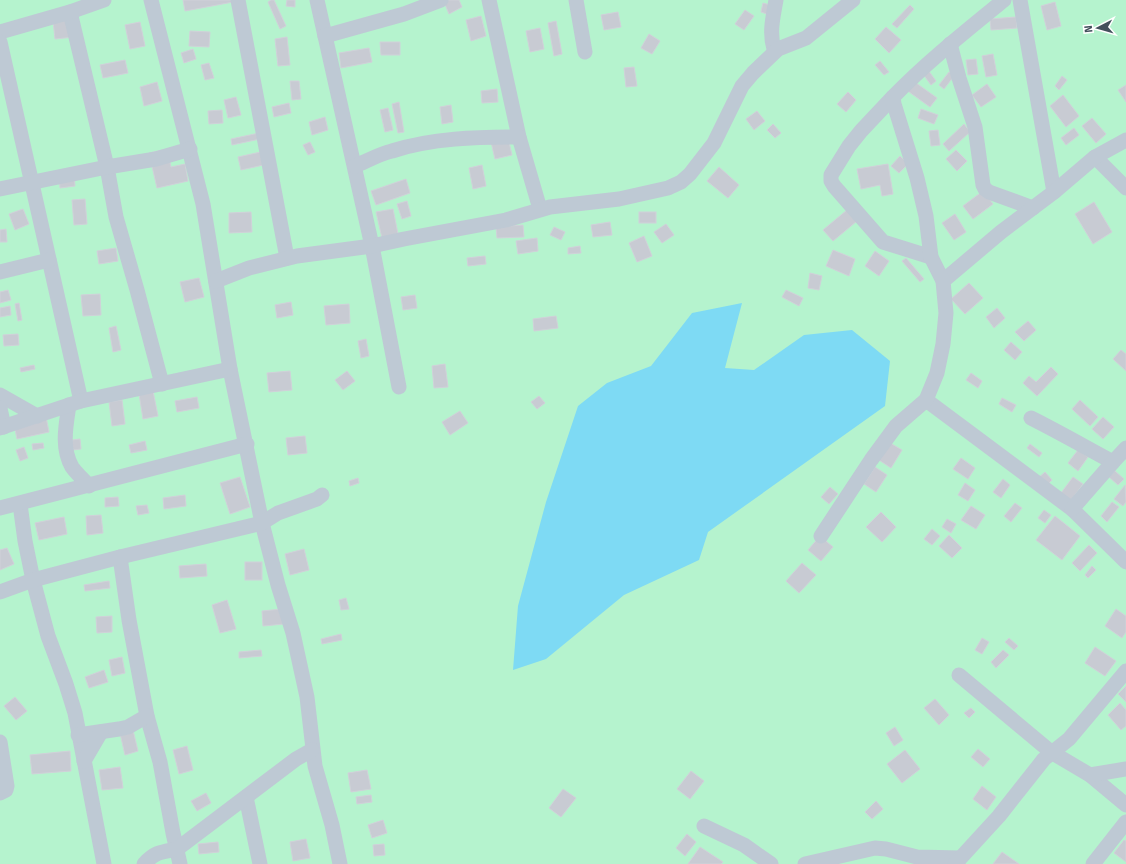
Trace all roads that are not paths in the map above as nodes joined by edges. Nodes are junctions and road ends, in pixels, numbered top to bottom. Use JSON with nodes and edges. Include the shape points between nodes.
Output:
{"nodes":[{"id":1,"x":104,"y":0,"type":"edge"},
{"id":2,"x":151,"y":0,"type":"edge"},
{"id":3,"x":238,"y":0,"type":"edge"},
{"id":4,"x":317,"y":0,"type":"edge"},
{"id":5,"x":441,"y":0,"type":"edge"},
{"id":6,"x":489,"y":0,"type":"edge"},
{"id":7,"x":576,"y":0,"type":"edge"},
{"id":8,"x":776,"y":0,"type":"edge"},
{"id":9,"x":853,"y":0,"type":"edge"},
{"id":10,"x":1004,"y":0,"type":"edge"},
{"id":11,"x":1020,"y":0,"type":"edge"},
{"id":12,"x":70,"y":12,"type":"junction"},
{"id":13,"x":0,"y":32,"type":"edge"},
{"id":14,"x":325,"y":36,"type":"junction"},
{"id":15,"x":0,"y":42,"type":"edge"},
{"id":16,"x":950,"y":44,"type":"junction"},
{"id":17,"x":778,"y":49,"type":"junction"},
{"id":18,"x":584,"y":52,"type":"dead end"},
{"id":19,"x":893,"y":97,"type":"junction"},
{"id":20,"x":519,"y":137,"type":"junction"},
{"id":21,"x":1126,"y":140,"type":"edge"},
{"id":22,"x":190,"y":149,"type":"junction"},
{"id":23,"x":1095,"y":157,"type":"junction"},
{"id":24,"x":355,"y":166,"type":"junction"},
{"id":25,"x":107,"y":167,"type":"junction"},
{"id":26,"x":33,"y":183,"type":"junction"},
{"id":27,"x":1126,"y":188,"type":"edge"},
{"id":28,"x":0,"y":189,"type":"edge"},
{"id":29,"x":1054,"y":192,"type":"junction"},
{"id":30,"x":1033,"y":208,"type":"junction"},
{"id":31,"x":540,"y":209,"type":"junction"},
{"id":32,"x":372,"y":246,"type":"junction"},
{"id":33,"x":931,"y":257,"type":"junction"},
{"id":34,"x":287,"y":258,"type":"junction"},
{"id":35,"x":49,"y":260,"type":"junction"},
{"id":36,"x":0,"y":272,"type":"edge"},
{"id":37,"x":216,"y":281,"type":"junction"},
{"id":38,"x":943,"y":281,"type":"junction"},
{"id":39,"x":230,"y":369,"type":"junction"},
{"id":40,"x":162,"y":384,"type":"junction"},
{"id":41,"x":399,"y":387,"type":"dead end"},
{"id":42,"x":0,"y":395,"type":"edge"},
{"id":43,"x":926,"y":400,"type":"junction"},
{"id":44,"x":75,"y":403,"type":"junction"},
{"id":45,"x":0,"y":408,"type":"edge"},
{"id":46,"x":37,"y":416,"type":"junction"},
{"id":47,"x":1031,"y":418,"type":"dead end"},
{"id":48,"x":2,"y":427,"type":"edge"},
{"id":49,"x":247,"y":444,"type":"junction"},
{"id":50,"x":1126,"y":448,"type":"edge"},
{"id":51,"x":1112,"y":462,"type":"junction"},
{"id":52,"x":89,"y":486,"type":"junction"},
{"id":53,"x":322,"y":495,"type":"dead end"},
{"id":54,"x":20,"y":504,"type":"junction"},
{"id":55,"x":0,"y":508,"type":"edge"},
{"id":56,"x":1072,"y":509,"type":"junction"},
{"id":57,"x":262,"y":523,"type":"junction"},
{"id":58,"x":821,"y":536,"type":"dead end"},
{"id":59,"x":120,"y":557,"type":"junction"},
{"id":60,"x":1126,"y":562,"type":"edge"},
{"id":61,"x":33,"y":580,"type":"junction"},
{"id":62,"x":0,"y":592,"type":"edge"},
{"id":63,"x":1126,"y":671,"type":"edge"},
{"id":64,"x":958,"y":675,"type":"dead end"},
{"id":65,"x":147,"y":716,"type":"junction"},
{"id":66,"x":101,"y":732,"type":"junction"},
{"id":67,"x":78,"y":735,"type":"junction"},
{"id":68,"x":0,"y":742,"type":"edge"},
{"id":69,"x":312,"y":750,"type":"junction"},
{"id":70,"x":1051,"y":752,"type":"junction"},
{"id":71,"x":84,"y":761,"type":"junction"},
{"id":72,"x":1126,"y":770,"type":"edge"},
{"id":73,"x":1090,"y":776,"type":"junction"},
{"id":74,"x":0,"y":793,"type":"edge"},
{"id":75,"x":246,"y":797,"type":"junction"},
{"id":76,"x":1126,"y":805,"type":"edge"},
{"id":77,"x":1126,"y":822,"type":"edge"},
{"id":78,"x":704,"y":826,"type":"dead end"},
{"id":79,"x":177,"y":849,"type":"junction"},
{"id":80,"x":958,"y":861,"type":"edge"},
{"id":81,"x":104,"y":864,"type":"edge"},
{"id":82,"x":144,"y":864,"type":"edge"},
{"id":83,"x":180,"y":864,"type":"edge"},
{"id":84,"x":260,"y":864,"type":"edge"},
{"id":85,"x":340,"y":864,"type":"edge"},
{"id":86,"x":771,"y":864,"type":"edge"},
{"id":87,"x":805,"y":864,"type":"edge"},
{"id":88,"x":1093,"y":864,"type":"edge"}],
"edges":[{"from":1,"to":12,"type":"street"},
{"from":2,"to":22,"type":"street"},
{"from":3,"to":34,"type":"street"},
{"from":4,"to":14,"type":"street"},
{"from":5,"to":14,"type":"street","via":[[404,14]]},
{"from":6,"to":20,"type":"street"},
{"from":7,"to":18,"type":"street"},
{"from":8,"to":17,"type":"street","via":[[771,40],[774,49]]},
{"from":9,"to":17,"type":"street","via":[[806,38]]},
{"from":10,"to":16,"type":"street"},
{"from":11,"to":29,"type":"street"},
{"from":12,"to":13,"type":"street"},
{"from":12,"to":25,"type":"street"},
{"from":14,"to":24,"type":"street"},
{"from":15,"to":26,"type":"street"},
{"from":16,"to":19,"type":"street"},
{"from":16,"to":30,"type":"street","via":[[976,127],[985,189]]},
{"from":17,"to":31,"type":"street","via":[[742,86],[714,143],[681,182],[668,188],[619,199]]},
{"from":19,"to":33,"type":"street","via":[[919,185]]},
{"from":19,"to":33,"type":"street","via":[[849,146],[831,175],[831,181],[883,242]]},
{"from":20,"to":24,"type":"street","via":[[482,137],[426,143],[391,151]]},
{"from":20,"to":31,"type":"street"},
{"from":21,"to":23,"type":"street"},
{"from":22,"to":25,"type":"street","via":[[156,159]]},
{"from":22,"to":37,"type":"street","via":[[203,204]]},
{"from":23,"to":27,"type":"street"},
{"from":23,"to":29,"type":"street"},
{"from":24,"to":32,"type":"street"},
{"from":25,"to":26,"type":"street"},
{"from":25,"to":40,"type":"street","via":[[119,231]]},
{"from":26,"to":28,"type":"street"},
{"from":26,"to":35,"type":"street"},
{"from":29,"to":30,"type":"street"},
{"from":30,"to":38,"type":"street"},
{"from":31,"to":32,"type":"street","via":[[506,220]]},
{"from":32,"to":34,"type":"street"},
{"from":32,"to":41,"type":"street"},
{"from":33,"to":38,"type":"street"},
{"from":34,"to":37,"type":"street","via":[[249,268]]},
{"from":35,"to":36,"type":"street"},
{"from":35,"to":44,"type":"street"},
{"from":37,"to":39,"type":"street"},
{"from":38,"to":43,"type":"street","via":[[946,313],[943,344],[937,373]]},
{"from":39,"to":40,"type":"street"},
{"from":39,"to":49,"type":"street"},
{"from":40,"to":44,"type":"street"},
{"from":42,"to":46,"type":"street"},
{"from":43,"to":56,"type":"street"},
{"from":43,"to":58,"type":"street","via":[[896,426]]},
{"from":44,"to":46,"type":"street"},
{"from":44,"to":52,"type":"street","via":[[66,428],[67,454],[73,468]]},
{"from":45,"to":48,"type":"street"},
{"from":46,"to":48,"type":"street"},
{"from":47,"to":51,"type":"street"},
{"from":49,"to":52,"type":"street"},
{"from":49,"to":57,"type":"street"},
{"from":50,"to":51,"type":"street"},
{"from":51,"to":56,"type":"street"},
{"from":52,"to":54,"type":"street"},
{"from":53,"to":57,"type":"street","via":[[278,513]]},
{"from":54,"to":55,"type":"street"},
{"from":54,"to":61,"type":"street"},
{"from":56,"to":60,"type":"street"},
{"from":57,"to":59,"type":"street"},
{"from":57,"to":69,"type":"street","via":[[293,633],[307,697]]},
{"from":59,"to":61,"type":"street"},
{"from":59,"to":65,"type":"street"},
{"from":61,"to":62,"type":"street"},
{"from":61,"to":67,"type":"street","via":[[48,636],[75,713]]},
{"from":63,"to":70,"type":"street","via":[[1069,739]]},
{"from":64,"to":70,"type":"street"},
{"from":65,"to":66,"type":"street","via":[[128,727]]},
{"from":65,"to":79,"type":"street","via":[[160,762]]},
{"from":66,"to":67,"type":"street"},
{"from":66,"to":71,"type":"street"},
{"from":67,"to":71,"type":"street"},
{"from":68,"to":74,"type":"street","via":[[7,786],[6,790]]},
{"from":69,"to":75,"type":"street"},
{"from":69,"to":85,"type":"street"},
{"from":70,"to":73,"type":"street"},
{"from":70,"to":80,"type":"street"},
{"from":71,"to":81,"type":"street"},
{"from":72,"to":73,"type":"street"},
{"from":73,"to":76,"type":"street"},
{"from":75,"to":79,"type":"street"},
{"from":75,"to":84,"type":"street"},
{"from":77,"to":88,"type":"street"},
{"from":78,"to":86,"type":"street","via":[[744,845]]},
{"from":79,"to":82,"type":"street","via":[[152,855]]},
{"from":79,"to":83,"type":"street"},
{"from":80,"to":87,"type":"street","via":[[917,857],[875,848]]}]}
